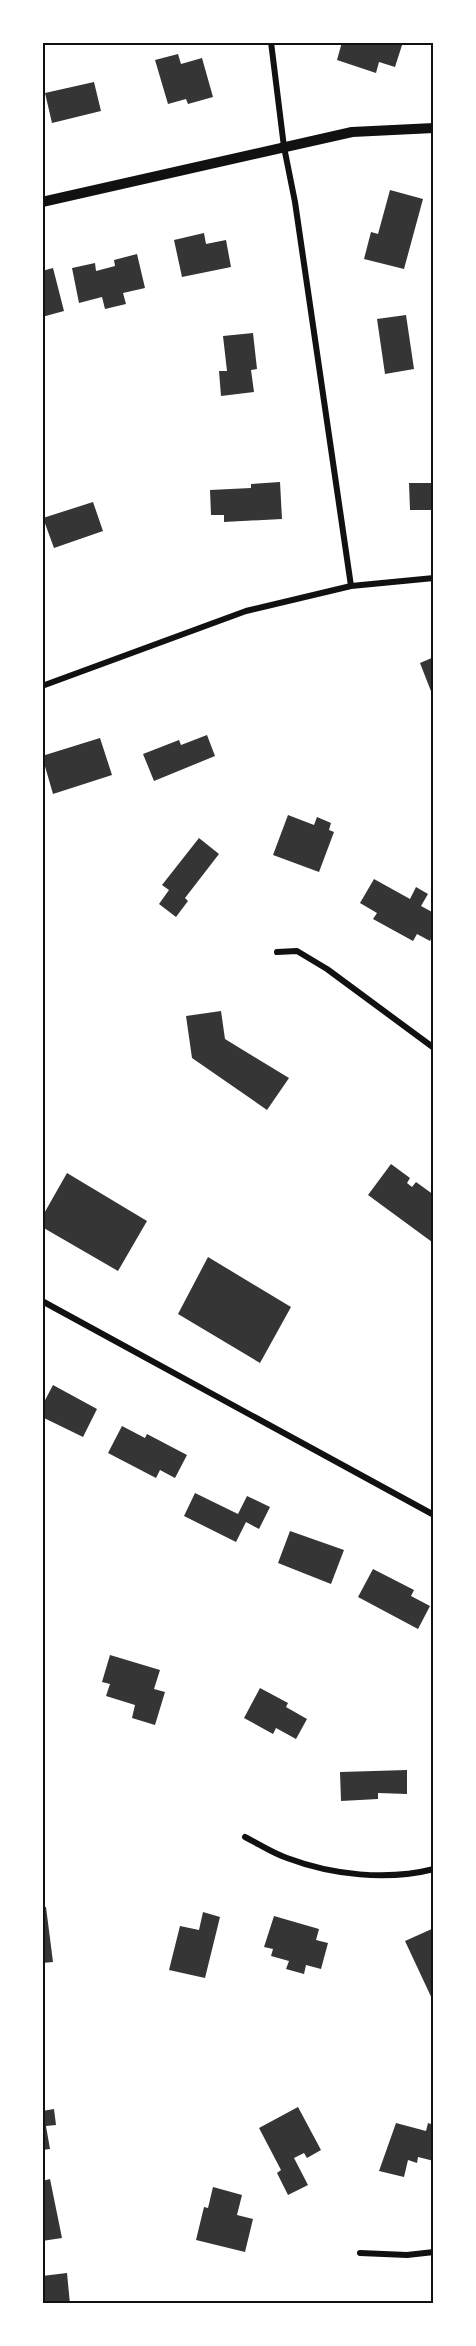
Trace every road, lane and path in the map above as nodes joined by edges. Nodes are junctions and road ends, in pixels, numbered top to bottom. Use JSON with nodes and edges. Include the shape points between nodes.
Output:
{"nodes":[{"id":1,"x":271,"y":42,"type":"edge"},
{"id":2,"x":434,"y":128,"type":"edge"},
{"id":3,"x":284,"y":147,"type":"junction"},
{"id":4,"x":42,"y":202,"type":"edge"},
{"id":5,"x":434,"y":578,"type":"edge"},
{"id":6,"x":351,"y":586,"type":"junction"},
{"id":7,"x":42,"y":686,"type":"edge"},
{"id":8,"x":277,"y":952,"type":"dead end"},
{"id":9,"x":434,"y":1048,"type":"edge"},
{"id":10,"x":42,"y":1301,"type":"edge"},
{"id":11,"x":434,"y":1515,"type":"edge"},
{"id":12,"x":245,"y":1837,"type":"dead end"},
{"id":13,"x":434,"y":1869,"type":"edge"},
{"id":14,"x":434,"y":2252,"type":"edge"},
{"id":15,"x":360,"y":2253,"type":"dead end"}],
"edges":[{"from":1,"to":3,"type":"street"},
{"from":2,"to":3,"type":"street","via":[[352,132]]},
{"from":3,"to":4,"type":"street"},
{"from":3,"to":6,"type":"street"},
{"from":5,"to":6,"type":"street"},
{"from":6,"to":7,"type":"street","via":[[246,611]]},
{"from":8,"to":9,"type":"street","via":[[297,951],[327,969]]},
{"from":10,"to":11,"type":"street"},
{"from":12,"to":13,"type":"street","via":[[286,1858],[333,1870],[379,1876]]},
{"from":14,"to":15,"type":"street"}]}
